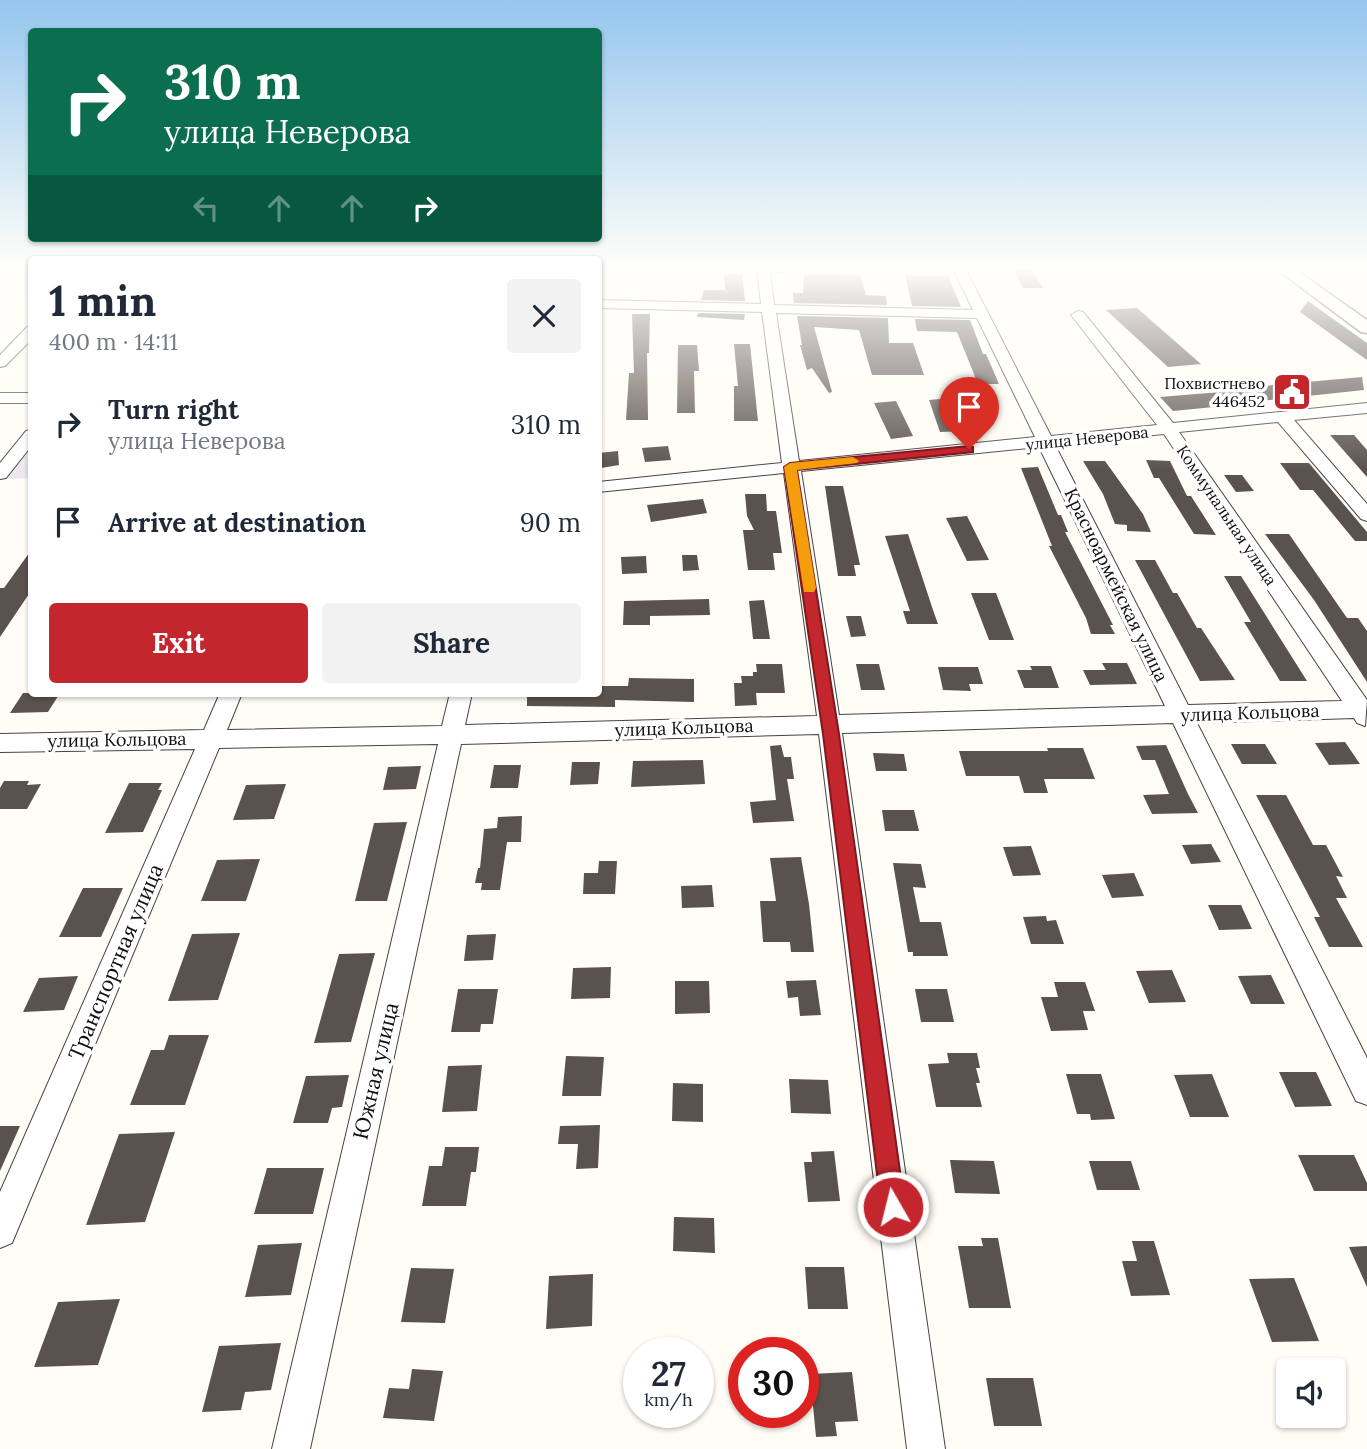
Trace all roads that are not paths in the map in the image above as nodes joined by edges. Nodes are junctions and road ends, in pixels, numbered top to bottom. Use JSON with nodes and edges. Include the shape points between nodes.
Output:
{"nodes":[{"id":1,"x":27,"y":336,"type":"edge"},
{"id":2,"x":772,"y":336,"type":"edge"},
{"id":3,"x":993,"y":336,"type":"edge"},
{"id":4,"x":1094,"y":336,"type":"edge"},
{"id":5,"x":0,"y":363,"type":"edge"},
{"id":6,"x":0,"y":398,"type":"edge"},
{"id":7,"x":28,"y":398,"type":"edge"},
{"id":8,"x":1367,"y":408,"type":"edge"},
{"id":9,"x":1282,"y":416,"type":"junction"},
{"id":10,"x":1169,"y":429,"type":"junction"},
{"id":11,"x":28,"y":439,"type":"edge"},
{"id":12,"x":1046,"y":442,"type":"junction"},
{"id":13,"x":790,"y":467,"type":"junction"},
{"id":14,"x":0,"y":474,"type":"edge"},
{"id":15,"x":602,"y":486,"type":"edge"},
{"id":16,"x":1367,"y":515,"type":"edge"},
{"id":17,"x":229,"y":697,"type":"edge"},
{"id":18,"x":460,"y":697,"type":"edge"},
{"id":19,"x":1364,"y":713,"type":"edge"},
{"id":20,"x":1180,"y":716,"type":"junction"},
{"id":21,"x":829,"y":723,"type":"junction"},
{"id":22,"x":451,"y":735,"type":"junction"},
{"id":23,"x":212,"y":738,"type":"junction"},
{"id":24,"x":0,"y":743,"type":"edge"},
{"id":25,"x":1367,"y":1090,"type":"edge"},
{"id":26,"x":0,"y":1231,"type":"edge"},
{"id":27,"x":291,"y":1449,"type":"edge"},
{"id":28,"x":926,"y":1449,"type":"edge"}],
"edges":[{"from":1,"to":5,"type":"street"},
{"from":2,"to":13,"type":"street"},
{"from":3,"to":12,"type":"street","name":"Красноармейская улица"},
{"from":4,"to":10,"type":"street","name":"Коммунальная улица"},
{"from":6,"to":7,"type":"street"},
{"from":8,"to":9,"type":"street","name":"улица Неверова"},
{"from":9,"to":10,"type":"street","name":"улица Неверова"},
{"from":9,"to":16,"type":"street"},
{"from":10,"to":12,"type":"street","name":"улица Неверова"},
{"from":10,"to":19,"type":"street","name":"Коммунальная улица"},
{"from":11,"to":14,"type":"street"},
{"from":12,"to":13,"type":"street","name":"улица Неверова"},
{"from":12,"to":20,"type":"street","name":"Красноармейская улица"},
{"from":13,"to":15,"type":"street","name":"улица Неверова"},
{"from":13,"to":21,"type":"street"},
{"from":17,"to":23,"type":"street","name":"Транспортная улица"},
{"from":18,"to":22,"type":"street","name":"Южная улица"},
{"from":19,"to":20,"type":"street","name":"улица Кольцова"},
{"from":20,"to":21,"type":"street","name":"улица Кольцова"},
{"from":20,"to":25,"type":"street","name":"Красноармейская улица"},
{"from":21,"to":22,"type":"street","name":"улица Кольцова"},
{"from":21,"to":28,"type":"street"},
{"from":22,"to":23,"type":"street","name":"улица Кольцова"},
{"from":22,"to":27,"type":"street","name":"Южная улица"},
{"from":23,"to":24,"type":"street","name":"улица Кольцова"},
{"from":23,"to":26,"type":"street","name":"Транспортная улица"}]}
